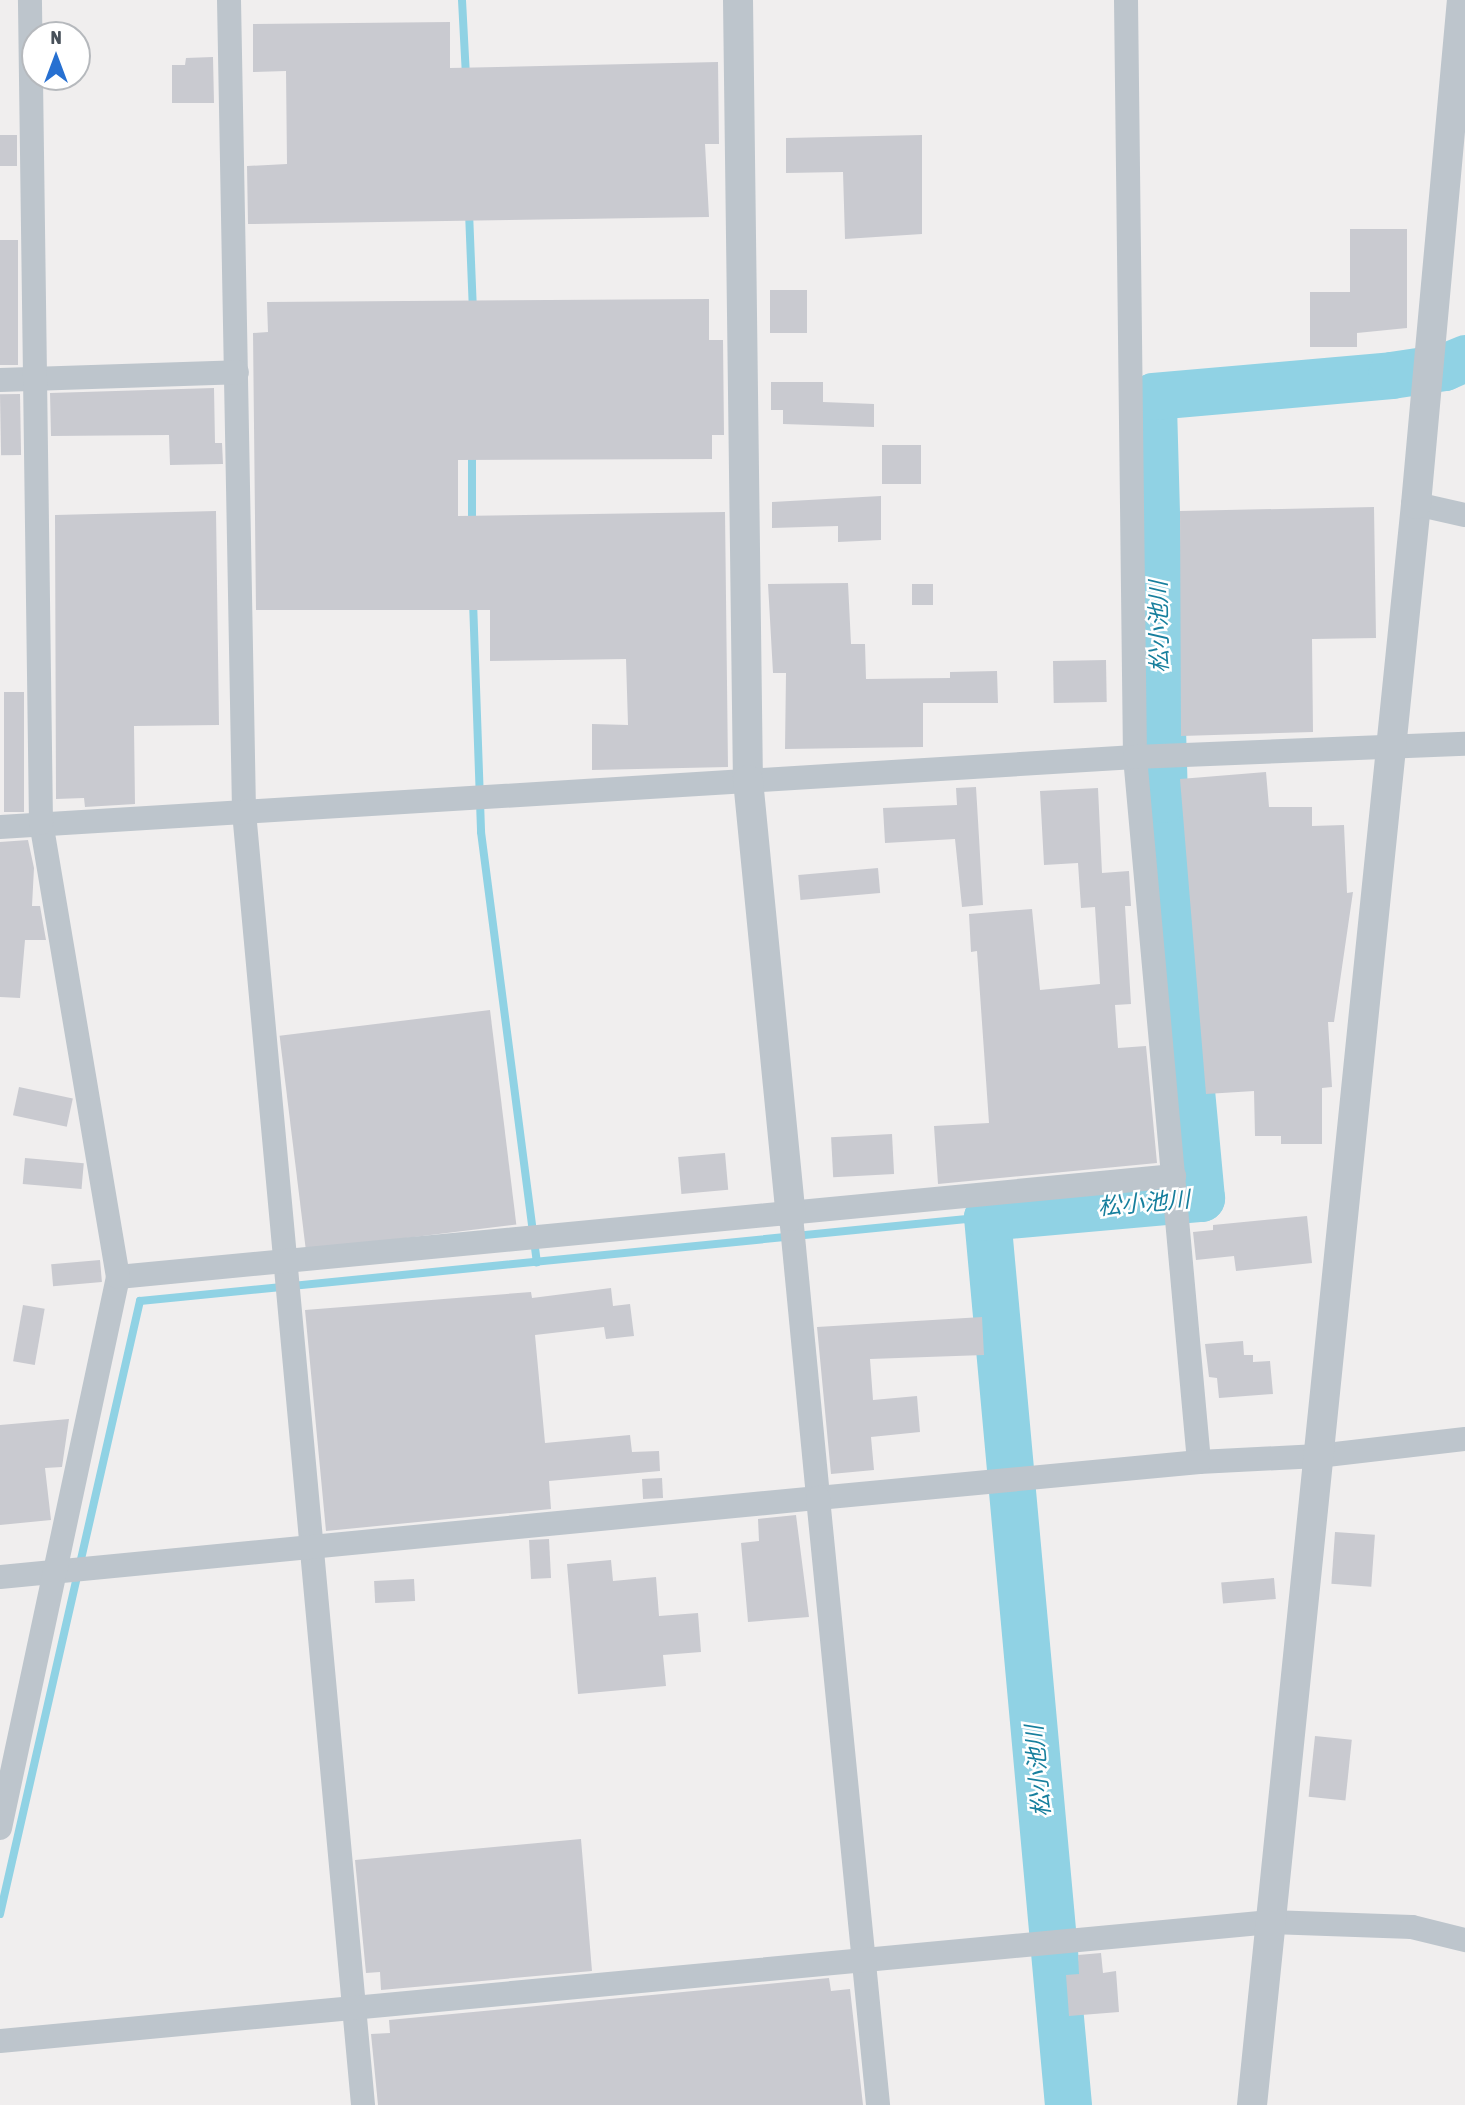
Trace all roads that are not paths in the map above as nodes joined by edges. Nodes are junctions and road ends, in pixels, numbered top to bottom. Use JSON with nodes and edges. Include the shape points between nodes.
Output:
{"nodes":[{"id":1,"x":30,"y":0,"type":"edge"},
{"id":2,"x":229,"y":0,"type":"edge"},
{"id":3,"x":738,"y":0,"type":"edge"},
{"id":4,"x":1126,"y":0,"type":"edge"},
{"id":5,"x":1462,"y":0,"type":"edge"},
{"id":6,"x":237,"y":372,"type":"junction"},
{"id":7,"x":35,"y":378,"type":"junction"},
{"id":8,"x":0,"y":380,"type":"edge"},
{"id":9,"x":1416,"y":505,"type":"junction"},
{"id":10,"x":1465,"y":515,"type":"edge"},
{"id":11,"x":1465,"y":744,"type":"edge"},
{"id":12,"x":1392,"y":748,"type":"junction"},
{"id":13,"x":1139,"y":757,"type":"junction"},
{"id":14,"x":748,"y":780,"type":"junction"},
{"id":15,"x":244,"y":812,"type":"junction"},
{"id":16,"x":41,"y":823,"type":"junction"},
{"id":17,"x":0,"y":827,"type":"edge"},
{"id":18,"x":1174,"y":1177,"type":"junction"},
{"id":19,"x":791,"y":1216,"type":"junction"},
{"id":20,"x":286,"y":1266,"type":"junction"},
{"id":21,"x":118,"y":1277,"type":"junction"},
{"id":22,"x":1465,"y":1439,"type":"edge"},
{"id":23,"x":1318,"y":1456,"type":"junction"},
{"id":24,"x":1199,"y":1462,"type":"junction"},
{"id":25,"x":818,"y":1499,"type":"junction"},
{"id":26,"x":312,"y":1547,"type":"junction"},
{"id":27,"x":57,"y":1572,"type":"junction"},
{"id":28,"x":0,"y":1577,"type":"edge"},
{"id":29,"x":0,"y":1828,"type":"edge"},
{"id":30,"x":1270,"y":1922,"type":"junction"},
{"id":31,"x":1465,"y":1940,"type":"edge"},
{"id":32,"x":863,"y":1962,"type":"junction"},
{"id":33,"x":353,"y":2011,"type":"junction"},
{"id":34,"x":0,"y":2042,"type":"edge"},
{"id":35,"x":363,"y":2105,"type":"edge"},
{"id":36,"x":878,"y":2105,"type":"edge"},
{"id":37,"x":1252,"y":2105,"type":"edge"}],
"edges":[{"from":1,"to":7,"type":"street"},
{"from":2,"to":6,"type":"street"},
{"from":3,"to":14,"type":"street"},
{"from":4,"to":13,"type":"street"},
{"from":5,"to":9,"type":"street"},
{"from":6,"to":7,"type":"street"},
{"from":6,"to":15,"type":"street"},
{"from":7,"to":8,"type":"street"},
{"from":7,"to":16,"type":"street"},
{"from":9,"to":10,"type":"street"},
{"from":9,"to":12,"type":"street"},
{"from":11,"to":12,"type":"street"},
{"from":12,"to":13,"type":"street"},
{"from":12,"to":23,"type":"street"},
{"from":13,"to":14,"type":"street"},
{"from":13,"to":18,"type":"street"},
{"from":14,"to":15,"type":"street"},
{"from":14,"to":19,"type":"street"},
{"from":15,"to":16,"type":"street"},
{"from":15,"to":20,"type":"street"},
{"from":16,"to":17,"type":"street"},
{"from":16,"to":21,"type":"street"},
{"from":18,"to":19,"type":"street"},
{"from":18,"to":24,"type":"street"},
{"from":19,"to":20,"type":"street"},
{"from":19,"to":25,"type":"street"},
{"from":20,"to":21,"type":"street"},
{"from":20,"to":26,"type":"street"},
{"from":21,"to":27,"type":"street"},
{"from":22,"to":23,"type":"street"},
{"from":23,"to":24,"type":"street"},
{"from":23,"to":30,"type":"street"},
{"from":24,"to":25,"type":"street"},
{"from":25,"to":26,"type":"street"},
{"from":25,"to":32,"type":"street"},
{"from":26,"to":27,"type":"street"},
{"from":26,"to":33,"type":"street"},
{"from":27,"to":28,"type":"street"},
{"from":27,"to":29,"type":"street"},
{"from":30,"to":31,"type":"street","via":[[1412,1927]]},
{"from":30,"to":32,"type":"street"},
{"from":30,"to":37,"type":"street"},
{"from":32,"to":33,"type":"street"},
{"from":32,"to":36,"type":"street"},
{"from":33,"to":34,"type":"street"},
{"from":33,"to":35,"type":"street"}]}
